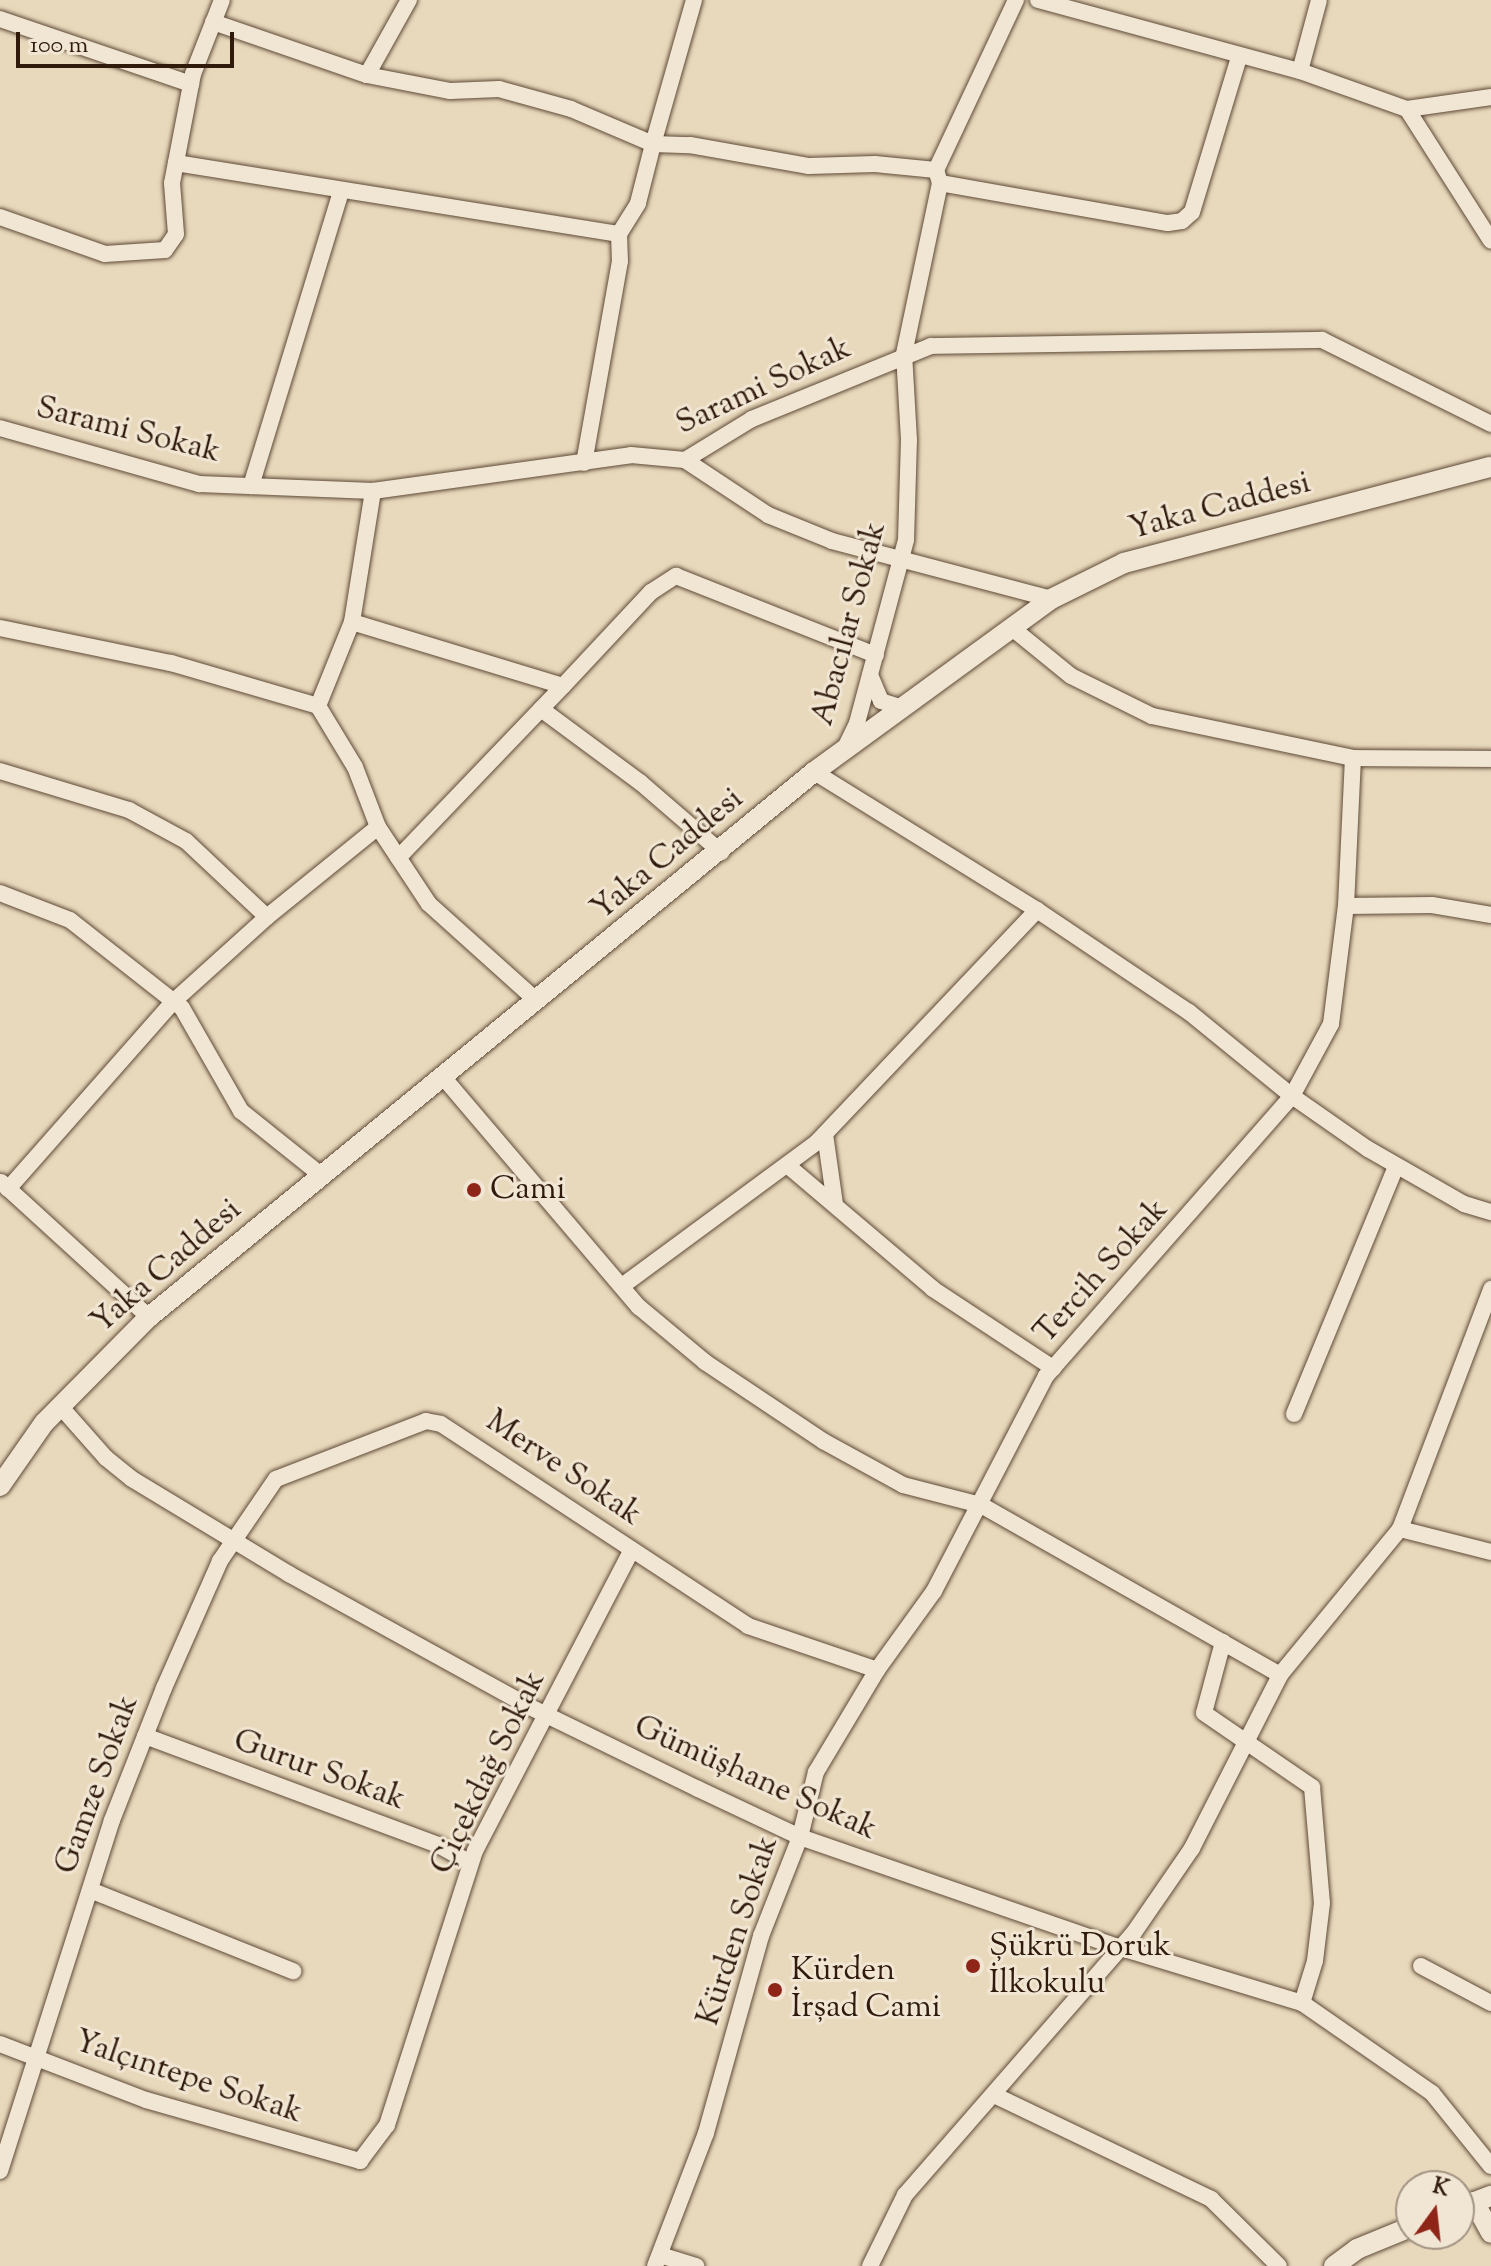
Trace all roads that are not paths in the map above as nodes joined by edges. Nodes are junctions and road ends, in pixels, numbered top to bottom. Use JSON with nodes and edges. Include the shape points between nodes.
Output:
{"nodes":[{"id":1,"x":222,"y":0,"type":"edge"},
{"id":2,"x":409,"y":0,"type":"edge"},
{"id":3,"x":694,"y":0,"type":"edge"},
{"id":4,"x":1016,"y":0,"type":"edge"},
{"id":5,"x":1038,"y":0,"type":"edge"},
{"id":6,"x":1319,"y":0,"type":"edge"},
{"id":7,"x":0,"y":19,"type":"edge"},
{"id":8,"x":213,"y":22,"type":"junction"},
{"id":9,"x":1239,"y":57,"type":"junction"},
{"id":10,"x":1300,"y":71,"type":"junction"},
{"id":11,"x":367,"y":75,"type":"junction"},
{"id":12,"x":191,"y":84,"type":"junction"},
{"id":13,"x":1491,"y":97,"type":"edge"},
{"id":14,"x":1407,"y":109,"type":"junction"},
{"id":15,"x":653,"y":144,"type":"junction"},
{"id":16,"x":176,"y":163,"type":"junction"},
{"id":17,"x":938,"y":177,"type":"junction"},
{"id":18,"x":341,"y":192,"type":"junction"},
{"id":19,"x":0,"y":217,"type":"edge"},
{"id":20,"x":619,"y":234,"type":"junction"},
{"id":21,"x":1491,"y":241,"type":"edge"},
{"id":22,"x":904,"y":354,"type":"junction"},
{"id":23,"x":1491,"y":424,"type":"edge"},
{"id":24,"x":0,"y":428,"type":"edge"},
{"id":25,"x":685,"y":460,"type":"junction"},
{"id":26,"x":584,"y":463,"type":"junction"},
{"id":27,"x":1491,"y":467,"type":"edge"},
{"id":28,"x":251,"y":486,"type":"junction"},
{"id":29,"x":373,"y":491,"type":"junction"},
{"id":30,"x":900,"y":561,"type":"junction"},
{"id":31,"x":1051,"y":599,"type":"junction"},
{"id":32,"x":352,"y":622,"type":"junction"},
{"id":33,"x":0,"y":628,"type":"edge"},
{"id":34,"x":1012,"y":628,"type":"junction"},
{"id":35,"x":876,"y":655,"type":"junction"},
{"id":36,"x":870,"y":675,"type":"junction"},
{"id":37,"x":563,"y":686,"type":"junction"},
{"id":38,"x":318,"y":706,"type":"junction"},
{"id":39,"x":903,"y":708,"type":"junction"},
{"id":40,"x":541,"y":709,"type":"junction"},
{"id":41,"x":840,"y":756,"type":"junction"},
{"id":42,"x":1353,"y":758,"type":"junction"},
{"id":43,"x":1491,"y":759,"type":"edge"},
{"id":44,"x":0,"y":771,"type":"edge"},
{"id":45,"x":814,"y":772,"type":"junction"},
{"id":46,"x":378,"y":827,"type":"junction"},
{"id":47,"x":721,"y":852,"type":"junction"},
{"id":48,"x":398,"y":858,"type":"junction"},
{"id":49,"x":0,"y":893,"type":"edge"},
{"id":50,"x":1346,"y":906,"type":"junction"},
{"id":51,"x":1037,"y":910,"type":"junction"},
{"id":52,"x":1491,"y":915,"type":"edge"},
{"id":53,"x":267,"y":917,"type":"junction"},
{"id":54,"x":174,"y":1001,"type":"junction"},
{"id":55,"x":537,"y":1001,"type":"junction"},
{"id":56,"x":443,"y":1077,"type":"junction"},
{"id":57,"x":1292,"y":1096,"type":"junction"},
{"id":58,"x":825,"y":1134,"type":"junction"},
{"id":59,"x":787,"y":1165,"type":"junction"},
{"id":60,"x":1396,"y":1167,"type":"junction"},
{"id":61,"x":322,"y":1176,"type":"junction"},
{"id":62,"x":4,"y":1185,"type":"edge"},
{"id":63,"x":835,"y":1204,"type":"junction"},
{"id":64,"x":1491,"y":1212,"type":"edge"},
{"id":65,"x":622,"y":1286,"type":"junction"},
{"id":66,"x":1491,"y":1289,"type":"edge"},
{"id":67,"x":149,"y":1317,"type":"junction"},
{"id":68,"x":1053,"y":1368,"type":"junction"},
{"id":69,"x":60,"y":1406,"type":"junction"},
{"id":70,"x":1294,"y":1414,"type":"dead end"},
{"id":71,"x":0,"y":1486,"type":"edge"},
{"id":72,"x":981,"y":1505,"type":"junction"},
{"id":73,"x":1400,"y":1529,"type":"junction"},
{"id":74,"x":233,"y":1539,"type":"junction"},
{"id":75,"x":632,"y":1550,"type":"junction"},
{"id":76,"x":1491,"y":1552,"type":"edge"},
{"id":77,"x":1223,"y":1642,"type":"junction"},
{"id":78,"x":877,"y":1670,"type":"junction"},
{"id":79,"x":1280,"y":1675,"type":"junction"},
{"id":80,"x":547,"y":1715,"type":"junction"},
{"id":81,"x":145,"y":1736,"type":"junction"},
{"id":82,"x":1248,"y":1742,"type":"junction"},
{"id":83,"x":800,"y":1837,"type":"junction"},
{"id":84,"x":471,"y":1863,"type":"junction"},
{"id":85,"x":90,"y":1890,"type":"junction"},
{"id":86,"x":1121,"y":1948,"type":"junction"},
{"id":87,"x":1421,"y":1966,"type":"dead end"},
{"id":88,"x":293,"y":1971,"type":"dead end"},
{"id":89,"x":1488,"y":1996,"type":"edge"},
{"id":90,"x":1302,"y":2003,"type":"junction"},
{"id":91,"x":0,"y":2044,"type":"edge"},
{"id":92,"x":36,"y":2057,"type":"junction"},
{"id":93,"x":994,"y":2095,"type":"junction"},
{"id":94,"x":360,"y":2161,"type":"joint"},
{"id":95,"x":1491,"y":2166,"type":"edge"},
{"id":96,"x":0,"y":2171,"type":"edge"},
{"id":97,"x":1475,"y":2202,"type":"edge"},
{"id":98,"x":1491,"y":2233,"type":"edge"},
{"id":99,"x":1395,"y":2234,"type":"edge"},
{"id":100,"x":658,"y":2260,"type":"edge"},
{"id":101,"x":696,"y":2266,"type":"edge"},
{"id":102,"x":870,"y":2266,"type":"edge"},
{"id":103,"x":1279,"y":2266,"type":"edge"},
{"id":104,"x":1334,"y":2266,"type":"edge"}],
"edges":[{"from":1,"to":8,"type":"street"},
{"from":2,"to":11,"type":"street"},
{"from":3,"to":15,"type":"street"},
{"from":4,"to":17,"type":"street","name":"Abacılar Sokak"},
{"from":5,"to":9,"type":"street"},
{"from":6,"to":10,"type":"street"},
{"from":7,"to":12,"type":"street"},
{"from":8,"to":11,"type":"street"},
{"from":8,"to":12,"type":"street"},
{"from":9,"to":10,"type":"street"},
{"from":9,"to":17,"type":"street","via":[[1192,212],[1182,221],[1168,223]]},
{"from":10,"to":14,"type":"street"},
{"from":11,"to":15,"type":"street","via":[[450,91],[499,89],[571,109]]},
{"from":12,"to":16,"type":"street"},
{"from":13,"to":14,"type":"street"},
{"from":14,"to":21,"type":"street"},
{"from":15,"to":17,"type":"street"},
{"from":15,"to":20,"type":"street","via":[[638,203]]},
{"from":16,"to":18,"type":"street"},
{"from":16,"to":19,"type":"street","via":[[176,234],[165,250],[105,254]]},
{"from":17,"to":22,"type":"street","name":"Abacılar Sokak"},
{"from":18,"to":20,"type":"street"},
{"from":18,"to":28,"type":"street"},
{"from":20,"to":26,"type":"street","via":[[620,261]]},
{"from":22,"to":23,"type":"street","name":"Sarami Sokak","via":[[931,346],[1322,340]]},
{"from":22,"to":25,"type":"street","name":"Sarami Sokak","via":[[752,419]]},
{"from":22,"to":30,"type":"street","name":"Abacılar Sokak","via":[[909,505]]},
{"from":24,"to":28,"type":"street","name":"Sarami Sokak","via":[[199,484]]},
{"from":25,"to":26,"type":"street","name":"Sarami Sokak","via":[[631,455]]},
{"from":25,"to":30,"type":"street","via":[[768,515]]},
{"from":26,"to":29,"type":"street","name":"Sarami Sokak"},
{"from":27,"to":31,"type":"street","name":"Yaka Caddesi","via":[[1124,563]]},
{"from":28,"to":29,"type":"street","name":"Sarami Sokak"},
{"from":29,"to":32,"type":"street"},
{"from":30,"to":31,"type":"street"},
{"from":30,"to":35,"type":"street","name":"Abacılar Sokak"},
{"from":31,"to":34,"type":"street","name":"Yaka Caddesi"},
{"from":32,"to":37,"type":"street"},
{"from":32,"to":38,"type":"street"},
{"from":33,"to":38,"type":"street","via":[[171,663]]},
{"from":34,"to":39,"type":"street","name":"Yaka Caddesi"},
{"from":34,"to":42,"type":"street","via":[[1071,676],[1152,716]]},
{"from":35,"to":36,"type":"street","name":"Abacılar Sokak"},
{"from":35,"to":37,"type":"street","via":[[676,576],[651,592]]},
{"from":36,"to":39,"type":"street","via":[[881,701]]},
{"from":36,"to":41,"type":"street","name":"Abacılar Sokak","via":[[857,723]]},
{"from":37,"to":40,"type":"street"},
{"from":38,"to":46,"type":"street","via":[[355,767]]},
{"from":39,"to":41,"type":"street","name":"Yaka Caddesi"},
{"from":40,"to":47,"type":"street","via":[[641,783]]},
{"from":40,"to":48,"type":"street"},
{"from":41,"to":45,"type":"street","name":"Yaka Caddesi"},
{"from":42,"to":43,"type":"street"},
{"from":42,"to":50,"type":"street","name":"Tercih Sokak"},
{"from":44,"to":53,"type":"street","via":[[129,810],[186,841]]},
{"from":45,"to":47,"type":"street","name":"Yaka Caddesi"},
{"from":45,"to":51,"type":"street"},
{"from":46,"to":48,"type":"street"},
{"from":46,"to":53,"type":"street"},
{"from":47,"to":55,"type":"street","name":"Yaka Caddesi"},
{"from":48,"to":55,"type":"street","via":[[429,904]]},
{"from":49,"to":54,"type":"street","via":[[70,920]]},
{"from":50,"to":52,"type":"street","via":[[1432,905]]},
{"from":50,"to":57,"type":"street","name":"Tercih Sokak","via":[[1331,1024]]},
{"from":51,"to":57,"type":"street","via":[[1189,1012]]},
{"from":51,"to":58,"type":"street"},
{"from":53,"to":54,"type":"street"},
{"from":54,"to":61,"type":"street","via":[[241,1111]]},
{"from":54,"to":62,"type":"street"},
{"from":55,"to":56,"type":"street","name":"Yaka Caddesi"},
{"from":56,"to":61,"type":"street","name":"Yaka Caddesi"},
{"from":56,"to":65,"type":"street"},
{"from":57,"to":60,"type":"street"},
{"from":57,"to":68,"type":"street","name":"Tercih Sokak"},
{"from":58,"to":59,"type":"street"},
{"from":58,"to":63,"type":"street"},
{"from":59,"to":63,"type":"street"},
{"from":59,"to":65,"type":"street"},
{"from":60,"to":64,"type":"street","via":[[1464,1204]]},
{"from":60,"to":70,"type":"street"},
{"from":61,"to":67,"type":"street","name":"Yaka Caddesi"},
{"from":62,"to":67,"type":"street"},
{"from":63,"to":68,"type":"street","via":[[933,1289]]},
{"from":65,"to":72,"type":"street","via":[[639,1307],[705,1362],[823,1441],[903,1485]]},
{"from":66,"to":73,"type":"street"},
{"from":67,"to":69,"type":"street","name":"Yaka Caddesi"},
{"from":68,"to":72,"type":"street","name":"Tercih Sokak"},
{"from":69,"to":71,"type":"street","name":"Yaka Caddesi"},
{"from":69,"to":74,"type":"street","name":"Gümüşhane Sokak","via":[[132,1479]]},
{"from":72,"to":77,"type":"street"},
{"from":72,"to":78,"type":"street","name":"Kürden Sokak","via":[[934,1591]]},
{"from":73,"to":76,"type":"street"},
{"from":73,"to":79,"type":"street"},
{"from":74,"to":75,"type":"street","name":"Merve Sokak","via":[[276,1479],[426,1421],[461,1435]]},
{"from":74,"to":80,"type":"street","name":"Gümüşhane Sokak","via":[[380,1628]]},
{"from":74,"to":81,"type":"street","name":"Gamze Sokak"},
{"from":75,"to":78,"type":"street","name":"Merve Sokak","via":[[748,1626]]},
{"from":75,"to":80,"type":"street","name":"Çiçekdağ Sokak"},
{"from":77,"to":79,"type":"street"},
{"from":77,"to":82,"type":"street","via":[[1204,1713]]},
{"from":78,"to":83,"type":"street","name":"Kürden Sokak","via":[[816,1772]]},
{"from":79,"to":82,"type":"street"},
{"from":80,"to":83,"type":"street","name":"Gümüşhane Sokak"},
{"from":80,"to":84,"type":"street","name":"Çiçekdağ Sokak"},
{"from":81,"to":84,"type":"street","name":"Gurur Sokak","via":[[440,1846]]},
{"from":81,"to":85,"type":"street","name":"Gamze Sokak"},
{"from":82,"to":86,"type":"street","via":[[1192,1848]]},
{"from":82,"to":90,"type":"street","via":[[1312,1787],[1322,1903],[1315,1961]]},
{"from":83,"to":86,"type":"street","name":"Gümüşhane Sokak"},
{"from":83,"to":100,"type":"street","name":"Kürden Sokak","via":[[761,1936],[706,2133]]},
{"from":84,"to":94,"type":"street","name":"Çiçekdağ Sokak","via":[[387,2125]]},
{"from":85,"to":88,"type":"street"},
{"from":85,"to":92,"type":"street","name":"Gamze Sokak"},
{"from":86,"to":90,"type":"street","name":"Gümüşhane Sokak"},
{"from":86,"to":93,"type":"street"},
{"from":87,"to":89,"type":"street"},
{"from":90,"to":95,"type":"street","name":"Gümüşhane Sokak","via":[[1432,2093]]},
{"from":91,"to":92,"type":"street","name":"Yalçıntepe Sokak"},
{"from":92,"to":94,"type":"street","name":"Yalçıntepe Sokak","via":[[146,2100]]},
{"from":92,"to":96,"type":"street","name":"Gamze Sokak"},
{"from":93,"to":102,"type":"street","via":[[905,2195]]},
{"from":93,"to":103,"type":"street","via":[[1211,2199]]},
{"from":97,"to":98,"type":"street"},
{"from":99,"to":104,"type":"street","via":[[1357,2249]]},
{"from":100,"to":101,"type":"street"}]}
